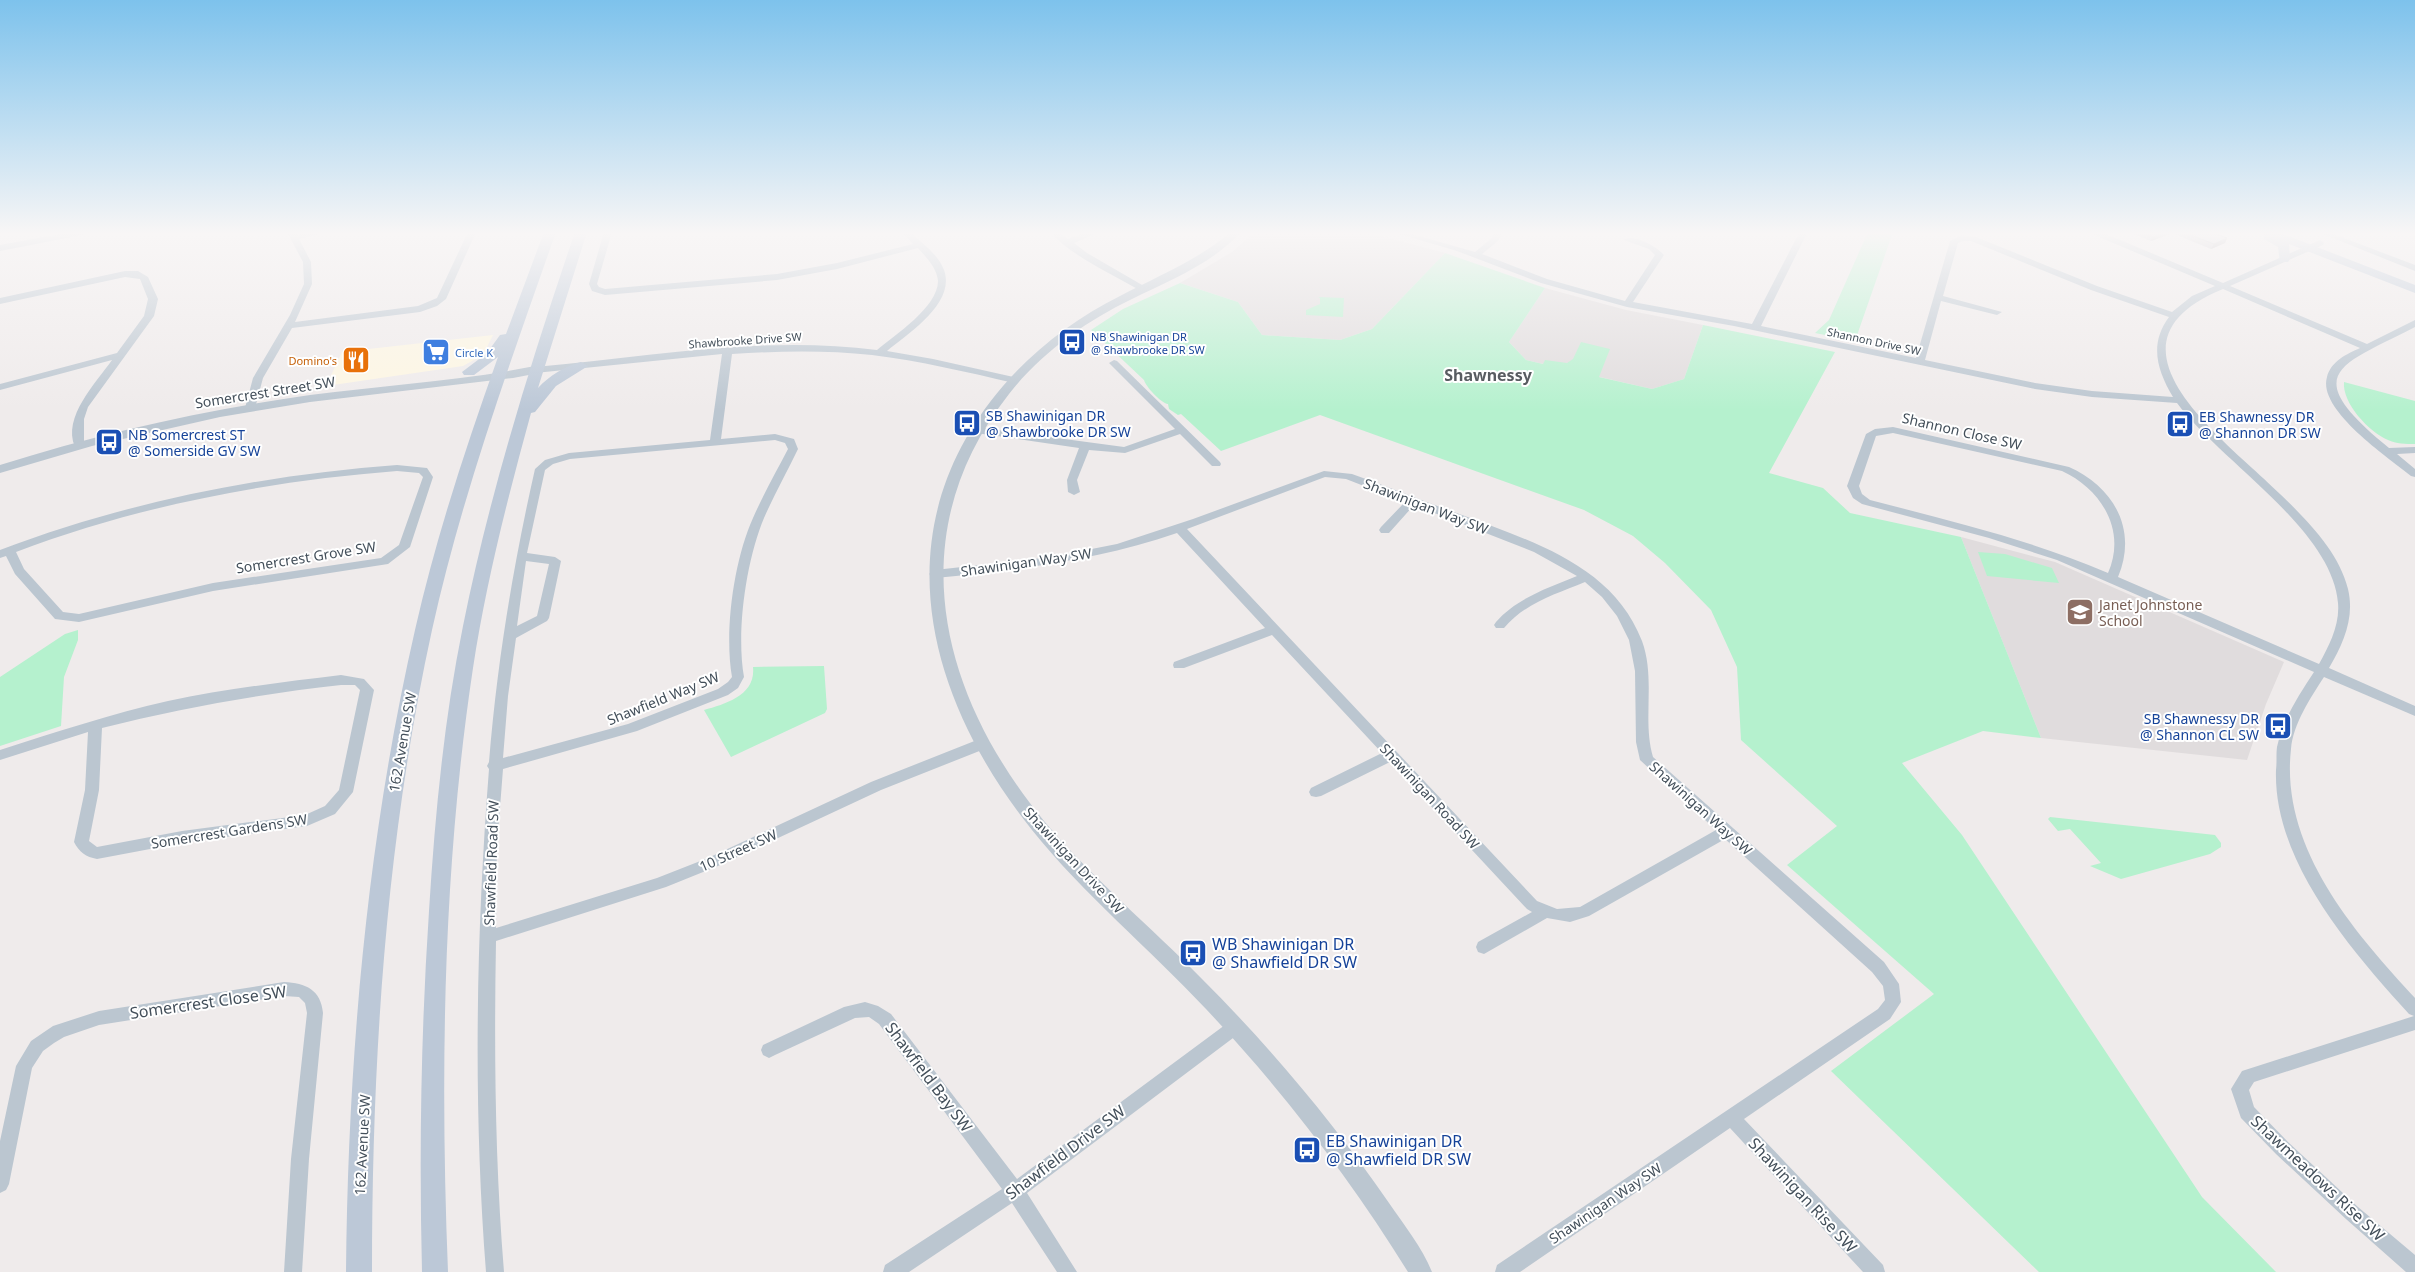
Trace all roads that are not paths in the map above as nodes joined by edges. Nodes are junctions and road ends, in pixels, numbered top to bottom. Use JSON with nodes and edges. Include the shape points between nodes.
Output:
{"nodes":[{"id":1,"x":45,"y":291,"type":"edge"},
{"id":2,"x":151,"y":291,"type":"edge"},
{"id":3,"x":306,"y":291,"type":"edge"},
{"id":4,"x":445,"y":291,"type":"edge"},
{"id":5,"x":528,"y":291,"type":"edge"},
{"id":6,"x":561,"y":291,"type":"edge"},
{"id":7,"x":941,"y":291,"type":"edge"},
{"id":8,"x":1139,"y":291,"type":"edge"},
{"id":9,"x":1579,"y":291,"type":"edge"},
{"id":10,"x":1635,"y":291,"type":"edge"},
{"id":11,"x":1774,"y":291,"type":"edge"},
{"id":12,"x":1941,"y":291,"type":"edge"},
{"id":13,"x":2104,"y":291,"type":"edge"},
{"id":14,"x":2212,"y":291,"type":"edge"},
{"id":15,"x":2237,"y":291,"type":"edge"},
{"id":16,"x":1939,"y":298,"type":"junction"},
{"id":17,"x":0,"y":301,"type":"edge"},
{"id":18,"x":1627,"y":304,"type":"junction"},
{"id":19,"x":1997,"y":312,"type":"dead end"},
{"id":20,"x":2173,"y":315,"type":"junction"},
{"id":21,"x":517,"y":322,"type":"junction"},
{"id":22,"x":2415,"y":323,"type":"edge"},
{"id":23,"x":289,"y":326,"type":"junction"},
{"id":24,"x":1755,"y":328,"type":"junction"},
{"id":25,"x":2367,"y":347,"type":"junction"},
{"id":26,"x":727,"y":353,"type":"junction"},
{"id":27,"x":879,"y":353,"type":"junction"},
{"id":28,"x":121,"y":355,"type":"junction"},
{"id":29,"x":1114,"y":363,"type":"dead end"},
{"id":30,"x":1918,"y":363,"type":"junction"},
{"id":31,"x":582,"y":366,"type":"junction"},
{"id":32,"x":535,"y":370,"type":"junction"},
{"id":33,"x":469,"y":372,"type":"junction"},
{"id":34,"x":498,"y":374,"type":"junction"},
{"id":35,"x":1014,"y":380,"type":"junction"},
{"id":36,"x":0,"y":387,"type":"edge"},
{"id":37,"x":2179,"y":400,"type":"junction"},
{"id":38,"x":251,"y":404,"type":"junction"},
{"id":39,"x":521,"y":422,"type":"junction"},
{"id":40,"x":976,"y":430,"type":"junction"},
{"id":41,"x":1183,"y":430,"type":"junction"},
{"id":42,"x":79,"y":441,"type":"junction"},
{"id":43,"x":715,"y":441,"type":"junction"},
{"id":44,"x":1086,"y":446,"type":"junction"},
{"id":45,"x":2415,"y":450,"type":"edge"},
{"id":46,"x":2388,"y":451,"type":"junction"},
{"id":47,"x":0,"y":460,"type":"edge"},
{"id":48,"x":549,"y":462,"type":"joint"},
{"id":49,"x":1216,"y":464,"type":"dead end"},
{"id":50,"x":0,"y":469,"type":"edge"},
{"id":51,"x":2415,"y":474,"type":"edge"},
{"id":52,"x":1074,"y":492,"type":"dead end"},
{"id":53,"x":1412,"y":501,"type":"junction"},
{"id":54,"x":1179,"y":528,"type":"junction"},
{"id":55,"x":1385,"y":530,"type":"dead end"},
{"id":56,"x":4,"y":552,"type":"edge"},
{"id":57,"x":521,"y":556,"type":"junction"},
{"id":58,"x":935,"y":574,"type":"junction"},
{"id":59,"x":1586,"y":577,"type":"junction"},
{"id":60,"x":2112,"y":578,"type":"junction"},
{"id":61,"x":1500,"y":625,"type":"dead end"},
{"id":62,"x":1274,"y":629,"type":"junction"},
{"id":63,"x":509,"y":636,"type":"junction"},
{"id":64,"x":1179,"y":665,"type":"dead end"},
{"id":65,"x":2321,"y":670,"type":"junction"},
{"id":66,"x":2415,"y":711,"type":"edge"},
{"id":67,"x":95,"y":724,"type":"junction"},
{"id":68,"x":982,"y":744,"type":"junction"},
{"id":69,"x":0,"y":755,"type":"edge"},
{"id":70,"x":1391,"y":755,"type":"junction"},
{"id":71,"x":494,"y":766,"type":"junction"},
{"id":72,"x":1316,"y":792,"type":"dead end"},
{"id":73,"x":1726,"y":831,"type":"junction"},
{"id":74,"x":1546,"y":912,"type":"junction"},
{"id":75,"x":488,"y":937,"type":"junction"},
{"id":76,"x":1484,"y":947,"type":"dead end"},
{"id":77,"x":2415,"y":1010,"type":"edge"},
{"id":78,"x":2415,"y":1024,"type":"edge"},
{"id":79,"x":1235,"y":1027,"type":"junction"},
{"id":80,"x":769,"y":1050,"type":"dead end"},
{"id":81,"x":1731,"y":1117,"type":"junction"},
{"id":82,"x":0,"y":1184,"type":"edge"},
{"id":83,"x":1015,"y":1191,"type":"junction"},
{"id":84,"x":2415,"y":1267,"type":"edge"},
{"id":85,"x":293,"y":1272,"type":"edge"},
{"id":86,"x":359,"y":1272,"type":"edge"},
{"id":87,"x":435,"y":1272,"type":"edge"},
{"id":88,"x":495,"y":1272,"type":"edge"},
{"id":89,"x":892,"y":1272,"type":"edge"},
{"id":90,"x":1068,"y":1272,"type":"edge"},
{"id":91,"x":1421,"y":1272,"type":"edge"},
{"id":92,"x":1504,"y":1272,"type":"edge"},
{"id":93,"x":1876,"y":1272,"type":"edge"}],
"edges":[{"from":1,"to":17,"type":"street"},
{"from":2,"to":28,"type":"street","via":[[152,306],[143,327]]},
{"from":3,"to":23,"type":"street"},
{"from":4,"to":23,"type":"street","via":[[441,299],[420,309]]},
{"from":5,"to":21,"type":"main road","name":"162 Avenue SW"},
{"from":6,"to":32,"type":"main road"},
{"from":7,"to":27,"type":"street","via":[[928,312]]},
{"from":8,"to":35,"type":"street","name":"Shawinigan Drive SW","via":[[1068,333]]},
{"from":9,"to":18,"type":"street","name":"Shannon Drive SW"},
{"from":10,"to":18,"type":"street"},
{"from":11,"to":24,"type":"street"},
{"from":12,"to":16,"type":"street"},
{"from":13,"to":20,"type":"street"},
{"from":14,"to":20,"type":"street","via":[[2192,300]]},
{"from":15,"to":25,"type":"street"},
{"from":16,"to":19,"type":"street"},
{"from":16,"to":30,"type":"street"},
{"from":18,"to":24,"type":"street","name":"Shannon Drive SW"},
{"from":20,"to":37,"type":"street","via":[[2163,334],[2161,362]]},
{"from":21,"to":33,"type":"main road","via":[[492,356]]},
{"from":21,"to":34,"type":"main road","name":"162 Avenue SW"},
{"from":22,"to":25,"type":"street"},
{"from":23,"to":38,"type":"street","via":[[258,378]]},
{"from":24,"to":30,"type":"street","name":"Shannon Drive SW"},
{"from":25,"to":46,"type":"street","via":[[2339,364],[2330,384],[2344,411]]},
{"from":26,"to":27,"type":"street","name":"Shawbrooke Drive SW","via":[[805,348]]},
{"from":26,"to":31,"type":"street","name":"Shawbrooke Drive SW"},
{"from":26,"to":43,"type":"street"},
{"from":27,"to":35,"type":"street","name":"Shawbrooke Drive SW"},
{"from":28,"to":36,"type":"street"},
{"from":28,"to":42,"type":"street","via":[[83,407],[79,419]]},
{"from":29,"to":41,"type":"street"},
{"from":30,"to":37,"type":"street","name":"Shannon Drive SW","via":[[2035,386]]},
{"from":31,"to":32,"type":"street","name":"Shawbrooke Drive SW"},
{"from":31,"to":39,"type":"main road","via":[[545,386]]},
{"from":32,"to":34,"type":"street","name":"Somercrest Street SW"},
{"from":32,"to":39,"type":"main road"},
{"from":33,"to":34,"type":"street","name":"Somercrest Street SW"},
{"from":33,"to":38,"type":"street","name":"Somercrest Street SW","via":[[359,383]]},
{"from":34,"to":38,"type":"street","name":"Somercrest Street SW"},
{"from":34,"to":86,"type":"main road","name":"162 Avenue SW","via":[[438,567],[409,698],[393,793],[374,944],[359,1191]]},
{"from":35,"to":40,"type":"street","name":"Shawinigan Drive SW"},
{"from":37,"to":65,"type":"street","via":[[2201,427],[2305,528],[2334,566],[2345,610],[2341,630]]},
{"from":38,"to":42,"type":"street","name":"Somercrest Street SW"},
{"from":39,"to":87,"type":"main road","via":[[478,590],[450,776],[434,997],[431,1177]]},
{"from":40,"to":44,"type":"street"},
{"from":40,"to":58,"type":"street","name":"Shawinigan Drive SW","via":[[948,491],[939,526]]},
{"from":41,"to":44,"type":"street","via":[[1125,450]]},
{"from":41,"to":49,"type":"street"},
{"from":42,"to":47,"type":"street","name":"Somercrest Street SW"},
{"from":42,"to":50,"type":"street","name":"Somercrest Street SW"},
{"from":43,"to":48,"type":"street","name":"Shawfield Way SW","via":[[569,456]]},
{"from":43,"to":71,"type":"street","name":"Shawfield Way SW","via":[[780,437],[788,439],[793,446],[758,519],[744,564],[738,595],[736,681],[723,692],[632,728]]},
{"from":44,"to":52,"type":"street","via":[[1072,480]]},
{"from":45,"to":46,"type":"street"},
{"from":46,"to":51,"type":"street"},
{"from":48,"to":57,"type":"street","name":"Shawfield Road SW","via":[[540,469]]},
{"from":53,"to":54,"type":"street","name":"Shawinigan Way SW","via":[[1348,476],[1330,473]]},
{"from":53,"to":55,"type":"street"},
{"from":53,"to":59,"type":"street","name":"Shawinigan Way SW","via":[[1536,548]]},
{"from":54,"to":58,"type":"street","name":"Shawinigan Way SW","via":[[1118,548],[1053,561]]},
{"from":54,"to":62,"type":"street","name":"Shawinigan Road SW"},
{"from":56,"to":56,"type":"street","name":"Somercrest Grove SW","via":[[105,519],[245,489],[409,467],[423,470],[428,477],[404,547],[384,561],[213,587],[79,618],[59,616]]},
{"from":57,"to":63,"type":"street","name":"Shawfield Road SW"},
{"from":57,"to":63,"type":"street","via":[[555,561],[543,618]]},
{"from":58,"to":68,"type":"street","name":"Shawinigan Drive SW","via":[[941,639],[964,708]]},
{"from":59,"to":61,"type":"street","via":[[1524,604],[1504,618]]},
{"from":59,"to":73,"type":"street","name":"Shawinigan Way SW","via":[[1618,609],[1640,654],[1643,748],[1648,760]]},
{"from":60,"to":60,"type":"street","name":"Shannon Close SW","via":[[2119,567],[2122,548],[2118,525],[2107,504],[2083,477],[1893,430],[1877,432],[1869,438],[1853,486],[1857,496],[1866,502],[2032,546]]},
{"from":60,"to":65,"type":"street","name":"Shannon Close SW"},
{"from":62,"to":64,"type":"street"},
{"from":62,"to":70,"type":"street","name":"Shawinigan Road SW"},
{"from":63,"to":71,"type":"street","name":"Shawfield Road SW"},
{"from":65,"to":66,"type":"street","name":"Shannon Close SW"},
{"from":65,"to":77,"type":"street","via":[[2297,710],[2282,755],[2281,771],[2287,807],[2301,851],[2337,914]]},
{"from":67,"to":67,"type":"street","name":"Somercrest Gardens SW","via":[[169,706],[263,689],[357,680],[367,690],[346,792],[330,810],[306,820],[182,837],[106,853],[90,852],[81,842],[92,790]]},
{"from":67,"to":69,"type":"street","name":"Somercrest Gardens SW"},
{"from":68,"to":75,"type":"street","name":"10 Street SW","via":[[876,786],[661,883]]},
{"from":68,"to":79,"type":"street","name":"Shawinigan Drive SW","via":[[1038,825]]},
{"from":70,"to":72,"type":"street"},
{"from":70,"to":74,"type":"street","name":"Shawinigan Road SW","via":[[1532,905]]},
{"from":71,"to":75,"type":"street","name":"Shawfield Road SW"},
{"from":73,"to":74,"type":"street","name":"Shawinigan Road SW","via":[[1584,912],[1568,916]]},
{"from":73,"to":81,"type":"street","name":"Shawinigan Way SW","via":[[1878,967],[1891,984],[1894,994],[1893,1002],[1884,1014]]},
{"from":74,"to":76,"type":"street"},
{"from":75,"to":88,"type":"street","name":"Shawfield Road SW","via":[[487,1096]]},
{"from":78,"to":84,"type":"street","name":"Shawmeadows Rise SW","via":[[2248,1076],[2240,1089],[2247,1112],[2282,1148]]},
{"from":79,"to":83,"type":"street","name":"Shawfield Drive SW"},
{"from":79,"to":91,"type":"street","name":"Shawinigan Drive SW","via":[[1308,1112]]},
{"from":80,"to":83,"type":"street","name":"Shawfield Bay SW","via":[[850,1012],[862,1008],[877,1012]]},
{"from":81,"to":92,"type":"street","name":"Shawinigan Way SW"},
{"from":81,"to":93,"type":"street","name":"Shawinigan Rise SW"},
{"from":82,"to":85,"type":"street","name":"Somercrest Close SW","via":[[24,1066],[37,1046],[59,1031],[99,1018],[284,989],[302,990],[311,996],[315,1004]]},
{"from":83,"to":89,"type":"street","name":"Shawfield Drive SW"},
{"from":83,"to":90,"type":"street"}]}
